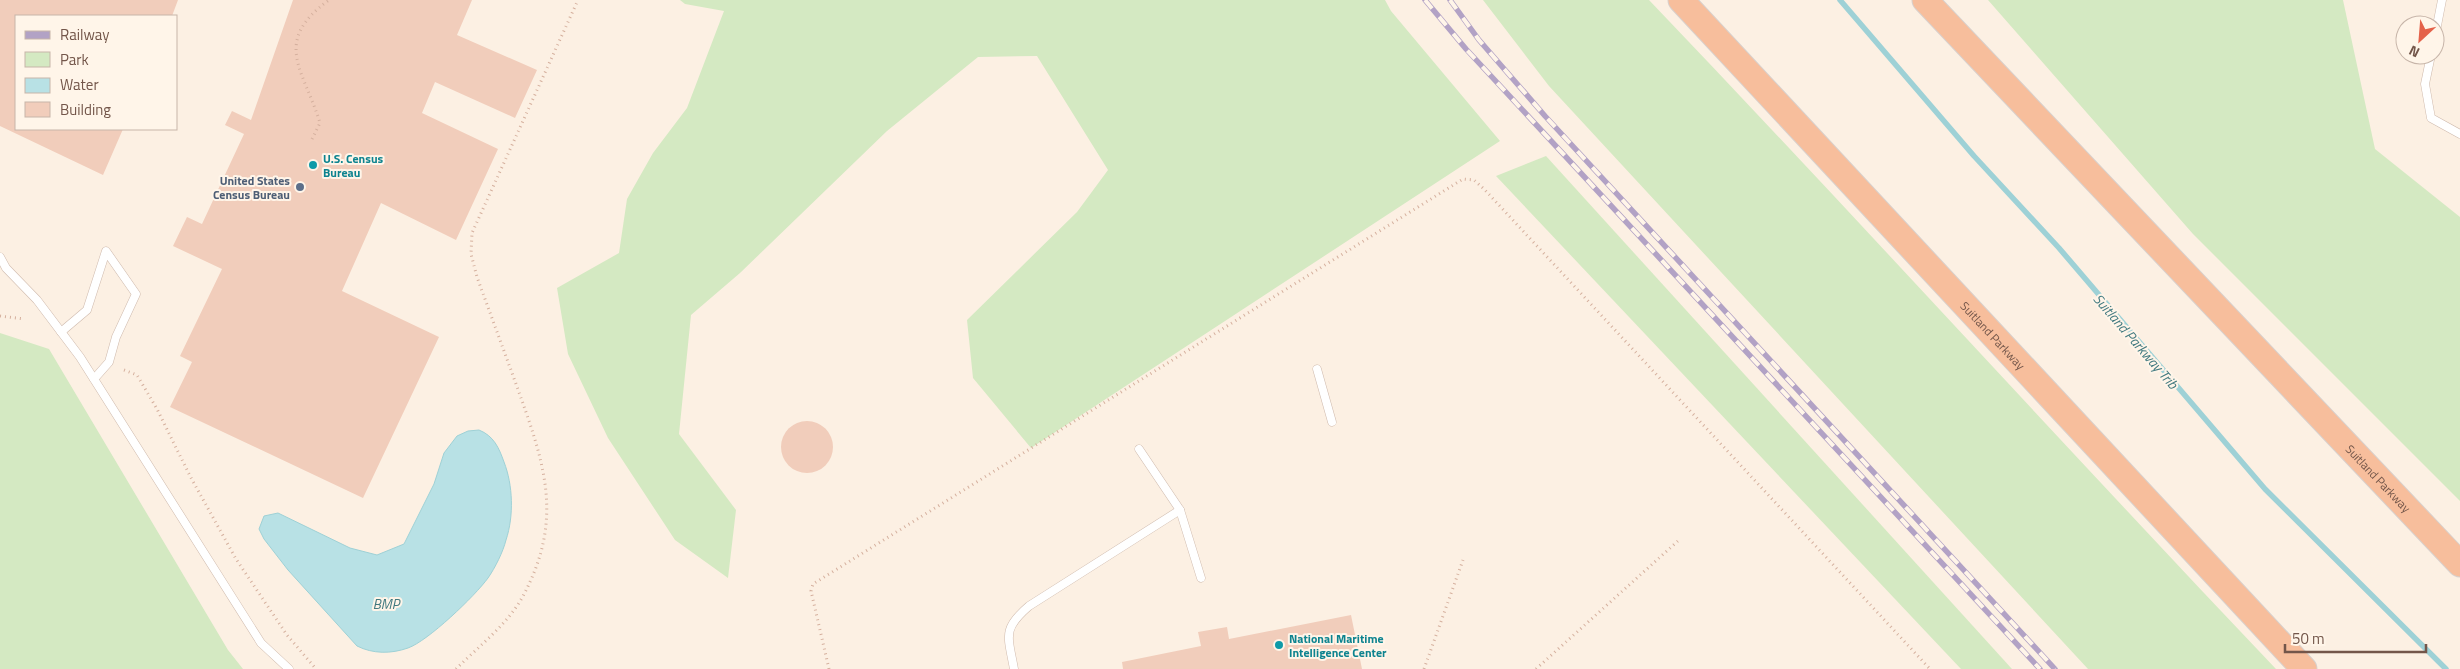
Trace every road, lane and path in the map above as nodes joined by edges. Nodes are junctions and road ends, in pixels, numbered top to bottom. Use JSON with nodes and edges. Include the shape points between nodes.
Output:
{"nodes":[{"id":1,"x":329,"y":0,"type":"edge"},
{"id":2,"x":578,"y":0,"type":"edge"},
{"id":3,"x":1681,"y":0,"type":"edge"},
{"id":4,"x":1926,"y":0,"type":"edge"},
{"id":5,"x":2442,"y":0,"type":"edge"},
{"id":6,"x":2439,"y":15,"type":"edge"},
{"id":7,"x":2429,"y":65,"type":"edge"},
{"id":8,"x":2460,"y":134,"type":"edge"},
{"id":9,"x":312,"y":138,"type":"dead end"},
{"id":10,"x":0,"y":257,"type":"edge"},
{"id":11,"x":0,"y":316,"type":"edge"},
{"id":12,"x":24,"y":320,"type":"dead end"},
{"id":13,"x":61,"y":332,"type":"junction"},
{"id":14,"x":1317,"y":368,"type":"dead end"},
{"id":15,"x":124,"y":370,"type":"dead end"},
{"id":16,"x":94,"y":379,"type":"junction"},
{"id":17,"x":1332,"y":422,"type":"dead end"},
{"id":18,"x":1139,"y":449,"type":"dead end"},
{"id":19,"x":1180,"y":510,"type":"junction"},
{"id":20,"x":1679,"y":540,"type":"dead end"},
{"id":21,"x":1462,"y":560,"type":"dead end"},
{"id":22,"x":2460,"y":564,"type":"edge"},
{"id":23,"x":1201,"y":578,"type":"dead end"},
{"id":24,"x":289,"y":669,"type":"edge"},
{"id":25,"x":316,"y":669,"type":"edge"},
{"id":26,"x":456,"y":669,"type":"edge"},
{"id":27,"x":829,"y":669,"type":"edge"},
{"id":28,"x":1014,"y":669,"type":"edge"},
{"id":29,"x":1424,"y":669,"type":"edge"},
{"id":30,"x":1536,"y":669,"type":"edge"},
{"id":31,"x":1930,"y":669,"type":"edge"},
{"id":32,"x":2304,"y":669,"type":"edge"}],
"edges":[{"from":1,"to":9,"type":"path","via":[[300,30],[296,46],[299,75],[320,123]]},
{"from":2,"to":26,"type":"path","via":[[472,233],[471,254],[477,277],[538,446],[546,480],[546,534],[523,598]]},
{"from":3,"to":32,"type":"highway","name":"Suitland Parkway"},
{"from":4,"to":22,"type":"highway","name":"Suitland Parkway"},
{"from":5,"to":6,"type":"lane"},
{"from":7,"to":8,"type":"lane","via":[[2425,84],[2431,118]]},
{"from":10,"to":13,"type":"lane"},
{"from":11,"to":12,"type":"path"},
{"from":13,"to":16,"type":"lane"},
{"from":13,"to":16,"type":"lane","via":[[87,310],[106,251],[136,294],[116,337],[109,362]]},
{"from":14,"to":17,"type":"lane"},
{"from":15,"to":25,"type":"path","via":[[137,375],[236,559],[287,636]]},
{"from":16,"to":24,"type":"lane","via":[[261,643]]},
{"from":18,"to":19,"type":"lane"},
{"from":19,"to":23,"type":"lane"},
{"from":19,"to":28,"type":"lane","via":[[1029,606],[1014,619],[1009,640]]},
{"from":20,"to":30,"type":"path"},
{"from":21,"to":29,"type":"path"},
{"from":27,"to":31,"type":"path","via":[[811,591],[813,584],[1463,179],[1474,180],[1484,188]]}]}
